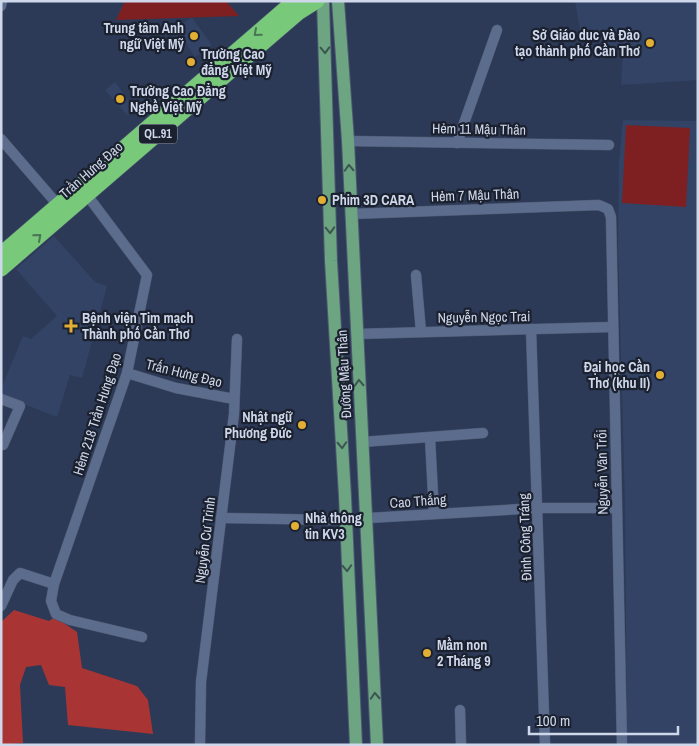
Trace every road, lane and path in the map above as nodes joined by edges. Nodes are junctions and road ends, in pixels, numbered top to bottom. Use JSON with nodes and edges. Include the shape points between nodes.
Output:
{"nodes":[{"id":1,"x":2,"y":1,"type":"edge"},
{"id":2,"x":294,"y":1,"type":"edge"},
{"id":3,"x":317,"y":1,"type":"edge"},
{"id":4,"x":323,"y":1,"type":"edge"},
{"id":5,"x":338,"y":1,"type":"edge"},
{"id":6,"x":1,"y":6,"type":"edge"},
{"id":7,"x":497,"y":30,"type":"dead end"},
{"id":8,"x":1,"y":139,"type":"edge"},
{"id":9,"x":348,"y":141,"type":"junction"},
{"id":10,"x":457,"y":143,"type":"junction"},
{"id":11,"x":609,"y":145,"type":"dead end"},
{"id":12,"x":87,"y":195,"type":"junction"},
{"id":13,"x":58,"y":205,"type":"junction"},
{"id":14,"x":599,"y":205,"type":"joint"},
{"id":15,"x":351,"y":214,"type":"junction"},
{"id":16,"x":1,"y":254,"type":"edge"},
{"id":17,"x":332,"y":261,"type":"junction"},
{"id":18,"x":354,"y":261,"type":"junction"},
{"id":19,"x":1,"y":269,"type":"edge"},
{"id":20,"x":416,"y":276,"type":"dead end"},
{"id":21,"x":612,"y":327,"type":"junction"},
{"id":22,"x":531,"y":329,"type":"junction"},
{"id":23,"x":421,"y":332,"type":"junction"},
{"id":24,"x":357,"y":334,"type":"junction"},
{"id":25,"x":237,"y":338,"type":"dead end"},
{"id":26,"x":127,"y":373,"type":"junction"},
{"id":27,"x":1,"y":399,"type":"edge"},
{"id":28,"x":234,"y":399,"type":"junction"},
{"id":29,"x":483,"y":433,"type":"dead end"},
{"id":30,"x":430,"y":438,"type":"junction"},
{"id":31,"x":362,"y":442,"type":"junction"},
{"id":32,"x":3,"y":445,"type":"dead end"},
{"id":33,"x":538,"y":508,"type":"junction"},
{"id":34,"x":616,"y":508,"type":"junction"},
{"id":35,"x":434,"y":513,"type":"junction"},
{"id":36,"x":221,"y":518,"type":"junction"},
{"id":37,"x":366,"y":519,"type":"junction"},
{"id":38,"x":345,"y":520,"type":"junction"},
{"id":39,"x":54,"y":584,"type":"junction"},
{"id":40,"x":1,"y":606,"type":"edge"},
{"id":41,"x":142,"y":637,"type":"dead end"},
{"id":42,"x":460,"y":710,"type":"dead end"},
{"id":43,"x":200,"y":745,"type":"edge"},
{"id":44,"x":356,"y":745,"type":"edge"},
{"id":45,"x":377,"y":745,"type":"edge"},
{"id":46,"x":462,"y":745,"type":"edge"},
{"id":47,"x":545,"y":745,"type":"edge"},
{"id":48,"x":622,"y":745,"type":"edge"}],
"edges":[{"from":1,"to":6,"type":"street"},
{"from":2,"to":13,"type":"highway","name":"Trần Hưng Đạo","number":"QL.91","one_way":true},
{"from":3,"to":12,"type":"highway","name":"Trần Hưng Đạo","number":"QL.91","via":[[298,13]]},
{"from":4,"to":17,"type":"main road","name":"Đường Mậu Thân","one_way":true},
{"from":5,"to":9,"type":"main road","name":"Đường Mậu Thân"},
{"from":7,"to":10,"type":"street"},
{"from":8,"to":13,"type":"street"},
{"from":9,"to":10,"type":"street","name":"Hẻm 11 Mậu Thân"},
{"from":15,"to":9,"type":"main road","name":"Đường Mậu Thân","one_way":true},
{"from":10,"to":11,"type":"street","name":"Hẻm 11 Mậu Thân"},
{"from":19,"to":12,"type":"highway","name":"Trần Hưng Đạo","number":"QL.91","one_way":true},
{"from":12,"to":26,"type":"street","name":"Hẻm 218 Trần Hưng Đạo","via":[[147,275]]},
{"from":13,"to":16,"type":"highway","name":"Trần Hưng Đạo","number":"QL.91"},
{"from":14,"to":15,"type":"street","name":"Hẻm 7 Mậu Thân"},
{"from":14,"to":21,"type":"street","name":"Nguyễn Văn Trỗi","via":[[608,210],[611,217]]},
{"from":15,"to":18,"type":"main road","name":"Đường Mậu Thân"},
{"from":17,"to":18,"type":"main road"},
{"from":17,"to":38,"type":"main road","name":"Đường Mậu Thân","one_way":true},
{"from":18,"to":24,"type":"main road","name":"Đường Mậu Thân"},
{"from":20,"to":23,"type":"street"},
{"from":21,"to":22,"type":"street","name":"Nguyễn Ngọc Trai"},
{"from":21,"to":34,"type":"street","name":"Nguyễn Văn Trỗi"},
{"from":22,"to":23,"type":"street","name":"Nguyễn Ngọc Trai"},
{"from":22,"to":33,"type":"street","name":"Đinh Công Tráng"},
{"from":23,"to":24,"type":"street","name":"Nguyễn Ngọc Trai"},
{"from":31,"to":24,"type":"main road","name":"Đường Mậu Thân","one_way":true},
{"from":25,"to":28,"type":"street","name":"Nguyễn Cư Trinh"},
{"from":26,"to":28,"type":"street","name":"Trấn Hưng Đạo","via":[[176,388]]},
{"from":26,"to":39,"type":"street","name":"Hẻm 218 Trần Hưng Đạo"},
{"from":27,"to":32,"type":"street","via":[[20,406]]},
{"from":28,"to":36,"type":"street","name":"Nguyễn Cư Trinh"},
{"from":29,"to":30,"type":"street"},
{"from":30,"to":31,"type":"street"},
{"from":30,"to":35,"type":"street"},
{"from":31,"to":37,"type":"main road","name":"Đường Mậu Thân"},
{"from":33,"to":34,"type":"street","name":"Cao Thắng"},
{"from":33,"to":35,"type":"street","name":"Cao Thắng"},
{"from":33,"to":47,"type":"street","name":"Đinh Công Tráng"},
{"from":34,"to":48,"type":"street","name":"Nguyễn Văn Trỗi"},
{"from":35,"to":37,"type":"street","name":"Cao Thắng"},
{"from":36,"to":38,"type":"street","name":"Cao Thắng"},
{"from":36,"to":43,"type":"street","name":"Nguyễn Cư Trinh","via":[[201,682]]},
{"from":37,"to":38,"type":"street","name":"Cao Thắng"},
{"from":45,"to":37,"type":"main road","name":"Đường Mậu Thân","one_way":true},
{"from":38,"to":44,"type":"main road","name":"Đường Mậu Thân","one_way":true},
{"from":39,"to":40,"type":"street","via":[[20,573],[13,580]]},
{"from":39,"to":41,"type":"street","name":"Hẻm 218 Trần Hưng Đạo","via":[[51,601],[56,614]]},
{"from":42,"to":46,"type":"street"}]}
